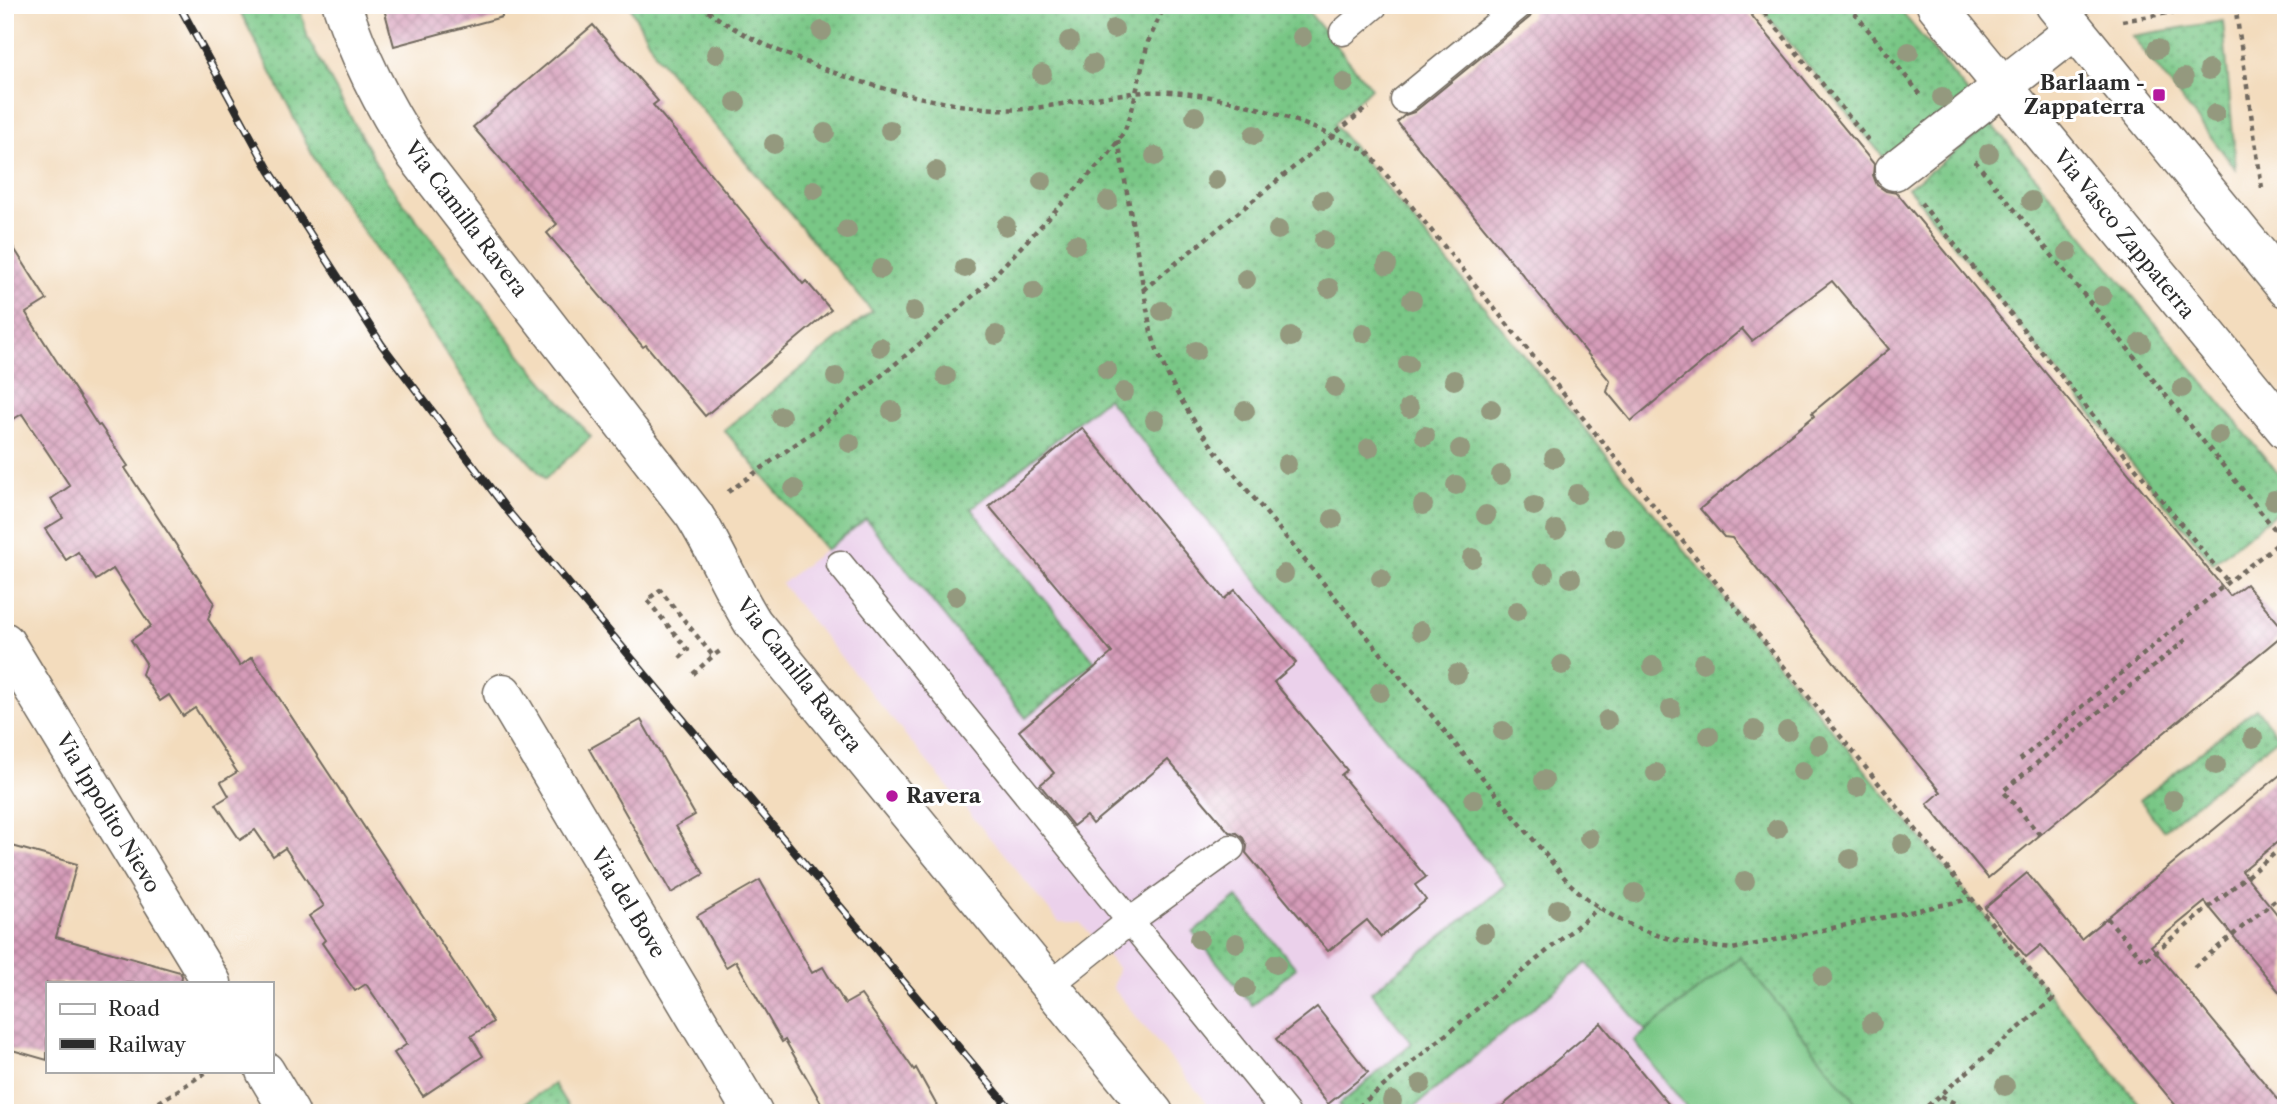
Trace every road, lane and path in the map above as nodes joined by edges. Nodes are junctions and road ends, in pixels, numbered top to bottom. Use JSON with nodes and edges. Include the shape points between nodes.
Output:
{"nodes":[{"id":1,"x":342,"y":5,"type":"edge"},
{"id":2,"x":700,"y":5,"type":"edge"},
{"id":3,"x":1165,"y":5,"type":"edge"},
{"id":4,"x":1375,"y":5,"type":"edge"},
{"id":5,"x":1520,"y":5,"type":"edge"},
{"id":6,"x":1758,"y":5,"type":"edge"},
{"id":7,"x":1848,"y":5,"type":"edge"},
{"id":8,"x":1937,"y":5,"type":"edge"},
{"id":9,"x":2214,"y":5,"type":"edge"},
{"id":10,"x":2235,"y":5,"type":"edge"},
{"id":11,"x":2065,"y":18,"type":"edge"},
{"id":12,"x":1343,"y":32,"type":"dead end"},
{"id":13,"x":2003,"y":86,"type":"junction"},
{"id":14,"x":1137,"y":93,"type":"junction"},
{"id":15,"x":1404,"y":100,"type":"joint"},
{"id":16,"x":1948,"y":129,"type":"junction"},
{"id":17,"x":1334,"y":135,"type":"junction"},
{"id":18,"x":1118,"y":140,"type":"junction"},
{"id":19,"x":1894,"y":171,"type":"junction"},
{"id":20,"x":2263,"y":193,"type":"dead end"},
{"id":21,"x":2286,"y":288,"type":"edge"},
{"id":22,"x":1143,"y":290,"type":"junction"},
{"id":23,"x":2286,"y":430,"type":"edge"},
{"id":24,"x":694,"y":515,"type":"junction"},
{"id":25,"x":2284,"y":541,"type":"edge"},
{"id":26,"x":840,"y":564,"type":"dead end"},
{"id":27,"x":2228,"y":582,"type":"junction"},
{"id":28,"x":752,"y":623,"type":"junction"},
{"id":29,"x":2188,"y":638,"type":"dead end"},
{"id":30,"x":5,"y":642,"type":"edge"},
{"id":31,"x":713,"y":656,"type":"junction"},
{"id":32,"x":680,"y":658,"type":"dead end"},
{"id":33,"x":693,"y":674,"type":"dead end"},
{"id":34,"x":503,"y":693,"type":"dead end"},
{"id":35,"x":2020,"y":760,"type":"dead end"},
{"id":36,"x":2040,"y":835,"type":"dead end"},
{"id":37,"x":2286,"y":844,"type":"edge"},
{"id":38,"x":1231,"y":848,"type":"dead end"},
{"id":39,"x":2286,"y":891,"type":"edge"},
{"id":40,"x":1972,"y":900,"type":"junction"},
{"id":41,"x":1599,"y":908,"type":"junction"},
{"id":42,"x":2107,"y":918,"type":"dead end"},
{"id":43,"x":1130,"y":921,"type":"junction"},
{"id":44,"x":2194,"y":967,"type":"dead end"},
{"id":45,"x":211,"y":982,"type":"edge"},
{"id":46,"x":1050,"y":985,"type":"junction"},
{"id":47,"x":206,"y":1072,"type":"edge"},
{"id":48,"x":266,"y":1072,"type":"edge"},
{"id":49,"x":1941,"y":1096,"type":"junction"},
{"id":50,"x":142,"y":1113,"type":"edge"},
{"id":51,"x":290,"y":1113,"type":"edge"},
{"id":52,"x":753,"y":1113,"type":"edge"},
{"id":53,"x":1154,"y":1113,"type":"edge"},
{"id":54,"x":1286,"y":1113,"type":"edge"},
{"id":55,"x":1351,"y":1113,"type":"edge"},
{"id":56,"x":1919,"y":1113,"type":"edge"},
{"id":57,"x":1973,"y":1113,"type":"edge"}],
"edges":[{"from":1,"to":24,"type":"street","name":"Via Camilla Ravera","via":[[378,92],[414,153]]},
{"from":2,"to":14,"type":"path","via":[[742,33],[820,68],[948,103],[1022,109]]},
{"from":3,"to":14,"type":"path","via":[[1148,42]]},
{"from":4,"to":12,"type":"lane"},
{"from":5,"to":15,"type":"lane"},
{"from":6,"to":19,"type":"path"},
{"from":7,"to":16,"type":"path"},
{"from":8,"to":13,"type":"street","name":"Via Vasco Zappaterra"},
{"from":9,"to":11,"type":"path"},
{"from":10,"to":20,"type":"path"},
{"from":11,"to":13,"type":"street"},
{"from":11,"to":21,"type":"street"},
{"from":13,"to":16,"type":"street"},
{"from":13,"to":23,"type":"street","name":"Via Vasco Zappaterra"},
{"from":14,"to":17,"type":"path","via":[[1169,92],[1238,102]]},
{"from":14,"to":18,"type":"path"},
{"from":15,"to":17,"type":"path","via":[[1364,110]]},
{"from":16,"to":19,"type":"street"},
{"from":16,"to":25,"type":"path"},
{"from":17,"to":22,"type":"path"},
{"from":17,"to":40,"type":"path","via":[[1367,150]]},
{"from":18,"to":22,"type":"path"},
{"from":18,"to":24,"type":"path","via":[[1030,239],[929,336],[817,429]]},
{"from":19,"to":27,"type":"path"},
{"from":22,"to":41,"type":"path","via":[[1160,361],[1204,435],[1568,882]]},
{"from":24,"to":28,"type":"street","name":"Via Camilla Ravera"},
{"from":25,"to":27,"type":"path"},
{"from":26,"to":43,"type":"lane"},
{"from":27,"to":35,"type":"path"},
{"from":28,"to":31,"type":"path"},
{"from":28,"to":46,"type":"street","name":"Via Camilla Ravera"},
{"from":29,"to":36,"type":"path","via":[[2003,791]]},
{"from":30,"to":45,"type":"street","name":"Via Ippolito Nievo"},
{"from":31,"to":32,"type":"path","via":[[660,590],[647,600],[688,650]]},
{"from":31,"to":33,"type":"path"},
{"from":34,"to":52,"type":"street","name":"Via del Bove"},
{"from":37,"to":42,"type":"path","via":[[2144,961]]},
{"from":38,"to":43,"type":"lane"},
{"from":39,"to":44,"type":"path"},
{"from":40,"to":41,"type":"path","via":[[1732,948],[1640,930]]},
{"from":40,"to":49,"type":"path","via":[[2053,999]]},
{"from":41,"to":55,"type":"path"},
{"from":43,"to":46,"type":"lane"},
{"from":43,"to":54,"type":"lane"},
{"from":46,"to":53,"type":"street","name":"Via Camilla Ravera"},
{"from":47,"to":50,"type":"path"},
{"from":48,"to":51,"type":"street"},
{"from":49,"to":56,"type":"path"},
{"from":49,"to":57,"type":"path"}]}
